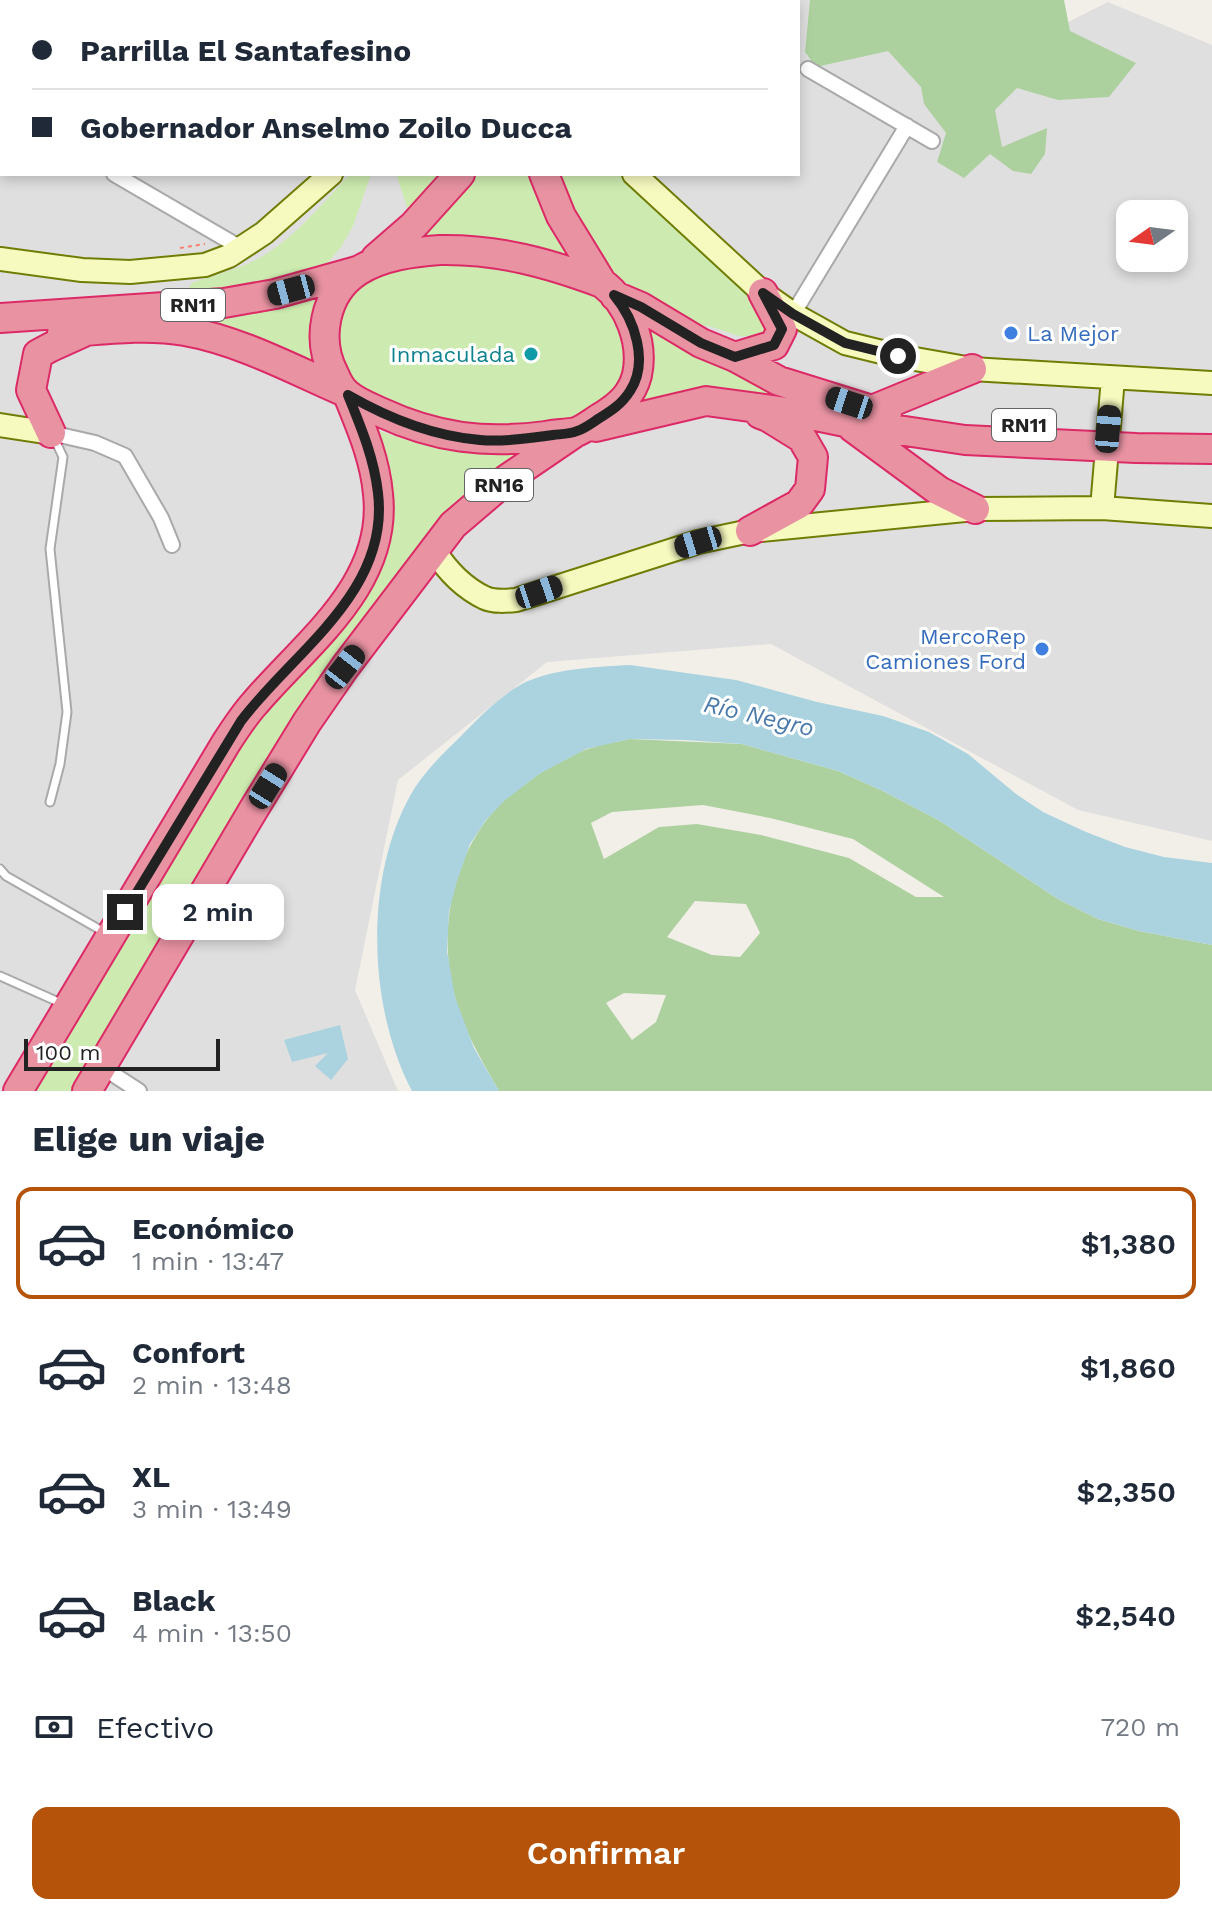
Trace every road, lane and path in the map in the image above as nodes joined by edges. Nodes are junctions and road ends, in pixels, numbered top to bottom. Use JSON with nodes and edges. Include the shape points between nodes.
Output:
{"nodes":[{"id":1,"x":808,"y":69,"type":"dead end"},
{"id":2,"x":907,"y":126,"type":"junction"},
{"id":3,"x":932,"y":141,"type":"dead end"},
{"id":4,"x":117,"y":176,"type":"edge"},
{"id":5,"x":329,"y":176,"type":"edge"},
{"id":6,"x":458,"y":176,"type":"edge"},
{"id":7,"x":545,"y":176,"type":"edge"},
{"id":8,"x":636,"y":176,"type":"edge"},
{"id":9,"x":233,"y":244,"type":"junction"},
{"id":10,"x":172,"y":250,"type":"dead end"},
{"id":11,"x":0,"y":259,"type":"edge"},
{"id":12,"x":361,"y":270,"type":"junction"},
{"id":13,"x":608,"y":289,"type":"junction"},
{"id":14,"x":763,"y":293,"type":"junction"},
{"id":15,"x":793,"y":314,"type":"junction"},
{"id":16,"x":0,"y":318,"type":"edge"},
{"id":17,"x":86,"y":331,"type":"junction"},
{"id":18,"x":0,"y":336,"type":"edge"},
{"id":19,"x":735,"y":357,"type":"junction"},
{"id":20,"x":972,"y":369,"type":"junction"},
{"id":21,"x":1113,"y":378,"type":"junction"},
{"id":22,"x":1212,"y":383,"type":"edge"},
{"id":23,"x":346,"y":394,"type":"junction"},
{"id":24,"x":732,"y":405,"type":"junction"},
{"id":25,"x":872,"y":410,"type":"junction"},
{"id":26,"x":845,"y":422,"type":"junction"},
{"id":27,"x":0,"y":425,"type":"edge"},
{"id":28,"x":1212,"y":430,"type":"edge"},
{"id":29,"x":578,"y":431,"type":"junction"},
{"id":30,"x":51,"y":433,"type":"junction"},
{"id":31,"x":1108,"y":437,"type":"junction"},
{"id":32,"x":1212,"y":449,"type":"edge"},
{"id":33,"x":1102,"y":508,"type":"junction"},
{"id":34,"x":975,"y":509,"type":"junction"},
{"id":35,"x":1212,"y":516,"type":"edge"},
{"id":36,"x":750,"y":531,"type":"junction"},
{"id":37,"x":172,"y":545,"type":"dead end"},
{"id":38,"x":434,"y":550,"type":"junction"},
{"id":39,"x":50,"y":802,"type":"dead end"},
{"id":40,"x":0,"y":869,"type":"edge"},
{"id":41,"x":110,"y":935,"type":"junction"},
{"id":42,"x":0,"y":976,"type":"edge"},
{"id":43,"x":68,"y":1007,"type":"junction"},
{"id":44,"x":95,"y":1079,"type":"edge"},
{"id":45,"x":18,"y":1091,"type":"edge"},
{"id":46,"x":139,"y":1091,"type":"edge"}],
"edges":[{"from":1,"to":2,"type":"street"},
{"from":2,"to":3,"type":"street"},
{"from":2,"to":15,"type":"street"},
{"from":4,"to":9,"type":"street"},
{"from":5,"to":9,"type":"street","via":[[278,222]]},
{"from":6,"to":12,"type":"highway","via":[[414,225]]},
{"from":7,"to":13,"type":"highway","via":[[561,216]]},
{"from":8,"to":14,"type":"street"},
{"from":9,"to":10,"type":"path"},
{"from":9,"to":11,"type":"street","via":[[229,256],[205,265],[130,272]]},
{"from":12,"to":13,"type":"highway","number":"RN11","via":[[405,254],[476,250],[550,265]]},
{"from":12,"to":16,"type":"highway","number":"RN11","via":[[236,301]]},
{"from":12,"to":23,"type":"highway","number":"RN11","via":[[332,301],[324,325],[329,363]]},
{"from":13,"to":19,"type":"highway","number":"RN11"},
{"from":13,"to":29,"type":"highway","number":"RN11","via":[[624,307],[635,333],[637,373],[614,410]]},
{"from":14,"to":15,"type":"street"},
{"from":14,"to":19,"type":"highway","via":[[782,329],[774,345]]},
{"from":15,"to":20,"type":"street","via":[[845,343]]},
{"from":17,"to":18,"type":"highway","number":"RN11"},
{"from":17,"to":23,"type":"highway","number":"RN11","via":[[149,328],[205,336]]},
{"from":17,"to":30,"type":"highway","via":[[38,354],[31,390]]},
{"from":19,"to":25,"type":"highway","number":"RN11","via":[[779,381]]},
{"from":20,"to":21,"type":"street"},
{"from":20,"to":25,"type":"highway"},
{"from":21,"to":22,"type":"street"},
{"from":21,"to":31,"type":"street"},
{"from":23,"to":29,"type":"highway","number":"RN11","via":[[393,418],[466,438],[499,440]]},
{"from":23,"to":41,"type":"highway","via":[[369,448],[379,495],[378,531],[368,563],[331,622],[241,721]]},
{"from":24,"to":26,"type":"highway","number":"RN11"},
{"from":24,"to":29,"type":"highway","number":"RN11","via":[[706,401]]},
{"from":24,"to":36,"type":"highway","via":[[768,417],[802,438],[813,457],[810,489],[799,504]]},
{"from":25,"to":31,"type":"highway","number":"RN11"},
{"from":26,"to":31,"type":"highway","number":"RN11","via":[[965,440]]},
{"from":26,"to":34,"type":"highway","via":[[939,491]]},
{"from":27,"to":30,"type":"street"},
{"from":28,"to":31,"type":"highway","number":"RN11"},
{"from":29,"to":38,"type":"highway","number":"RN16","via":[[485,496]]},
{"from":30,"to":37,"type":"street","via":[[125,456]]},
{"from":30,"to":39,"type":"lane","via":[[63,457],[50,549],[67,712]]},
{"from":31,"to":32,"type":"highway","number":"RN11"},
{"from":31,"to":33,"type":"street"},
{"from":33,"to":34,"type":"street"},
{"from":33,"to":35,"type":"street"},
{"from":34,"to":36,"type":"street"},
{"from":36,"to":38,"type":"street","via":[[500,601],[459,580]]},
{"from":38,"to":44,"type":"highway","number":"RN16","via":[[307,722]]},
{"from":40,"to":41,"type":"lane"},
{"from":41,"to":43,"type":"highway"},
{"from":42,"to":43,"type":"lane"},
{"from":43,"to":45,"type":"highway"},
{"from":44,"to":46,"type":"street"}]}
